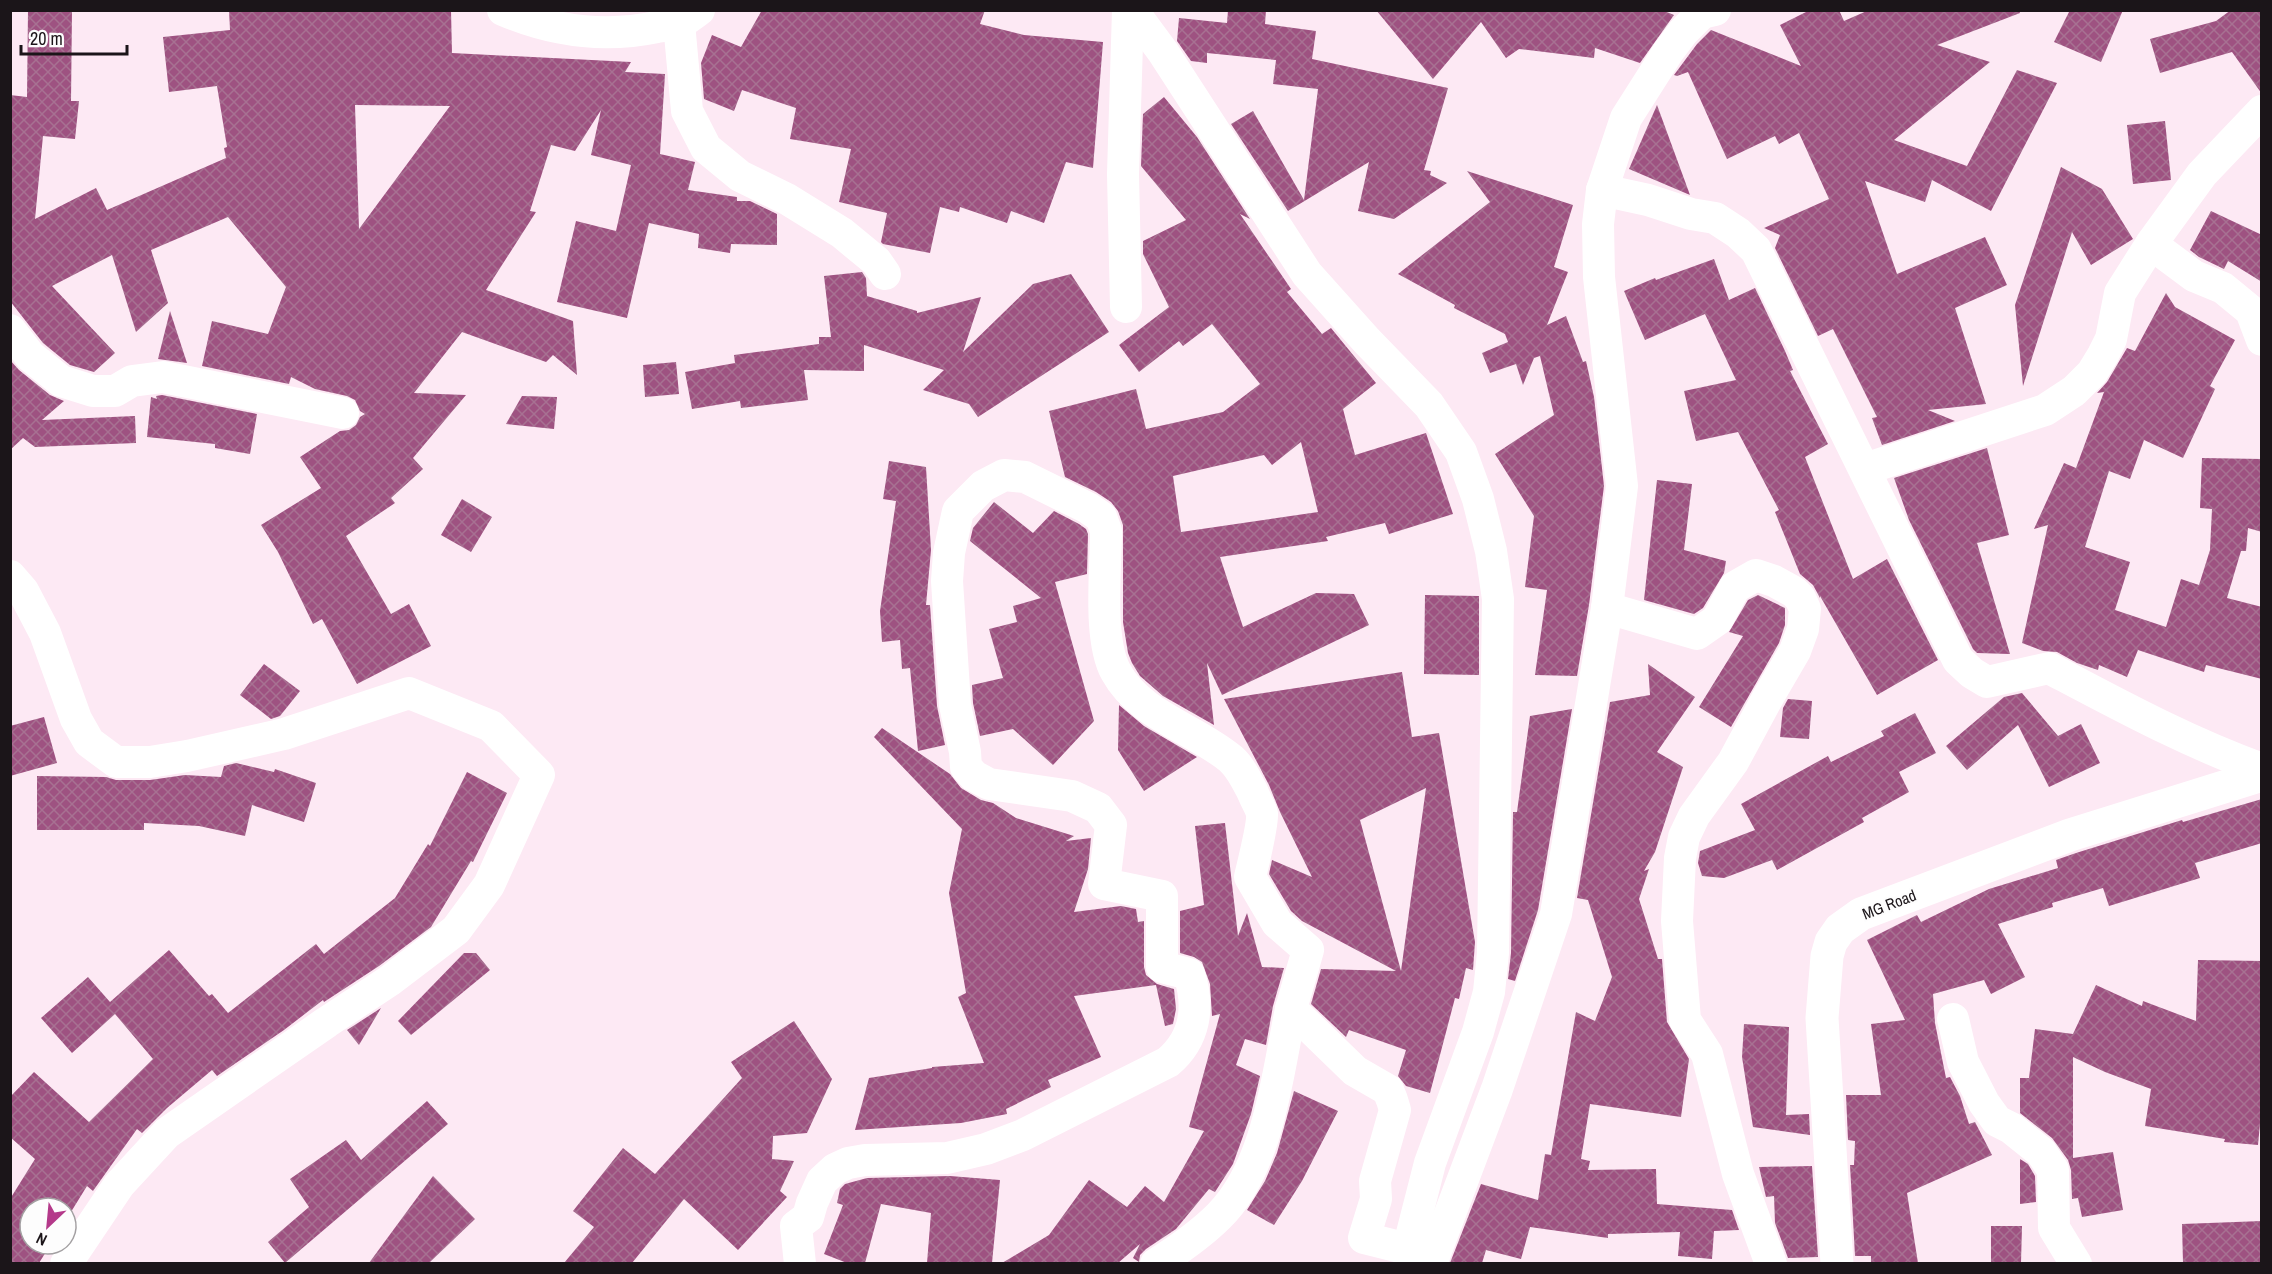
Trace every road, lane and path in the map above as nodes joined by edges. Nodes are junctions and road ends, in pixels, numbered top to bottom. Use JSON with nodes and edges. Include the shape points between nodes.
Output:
{"nodes":[{"id":1,"x":503,"y":10,"type":"edge"},
{"id":2,"x":1130,"y":10,"type":"edge"},
{"id":3,"x":1161,"y":10,"type":"edge"},
{"id":4,"x":1715,"y":10,"type":"edge"},
{"id":5,"x":689,"y":17,"type":"edge"},
{"id":6,"x":1163,"y":52,"type":"junction"},
{"id":7,"x":2262,"y":111,"type":"edge"},
{"id":8,"x":1602,"y":190,"type":"junction"},
{"id":9,"x":2151,"y":244,"type":"junction"},
{"id":10,"x":885,"y":274,"type":"dead end"},
{"id":11,"x":1126,"y":307,"type":"dead end"},
{"id":12,"x":10,"y":330,"type":"edge"},
{"id":13,"x":2262,"y":340,"type":"edge"},
{"id":14,"x":343,"y":413,"type":"dead end"},
{"id":15,"x":1865,"y":469,"type":"junction"},
{"id":16,"x":10,"y":576,"type":"edge"},
{"id":17,"x":1607,"y":608,"type":"junction"},
{"id":18,"x":2262,"y":770,"type":"edge"},
{"id":19,"x":2262,"y":775,"type":"edge"},
{"id":20,"x":1291,"y":1009,"type":"junction"},
{"id":21,"x":1953,"y":1019,"type":"dead end"},
{"id":22,"x":1416,"y":1259,"type":"edge"},
{"id":23,"x":66,"y":1263,"type":"edge"},
{"id":24,"x":800,"y":1263,"type":"edge"},
{"id":25,"x":1156,"y":1263,"type":"edge"},
{"id":26,"x":1771,"y":1263,"type":"edge"},
{"id":27,"x":1837,"y":1263,"type":"edge"},
{"id":28,"x":2076,"y":1263,"type":"edge"}],
"edges":[{"from":1,"to":5,"type":"street","via":[[563,30],[601,33],[637,31]]},
{"from":2,"to":6,"type":"street"},
{"from":2,"to":11,"type":"street","via":[[1123,174]]},
{"from":3,"to":6,"type":"street"},
{"from":4,"to":8,"type":"street","via":[[1702,13],[1683,32],[1626,118]]},
{"from":5,"to":10,"type":"street","via":[[687,111],[706,147],[740,176],[787,199],[842,234],[876,261]]},
{"from":6,"to":22,"type":"street","via":[[1307,274],[1429,405],[1461,452],[1491,551],[1497,599],[1489,992],[1430,1163]]},
{"from":7,"to":9,"type":"street","via":[[2202,174]]},
{"from":8,"to":15,"type":"street","via":[[1715,218],[1756,250]]},
{"from":8,"to":17,"type":"street","via":[[1599,277],[1622,486]]},
{"from":9,"to":13,"type":"street","via":[[2194,276],[2223,288],[2251,311]]},
{"from":9,"to":15,"type":"street","via":[[2120,293],[2111,339],[2103,355],[2074,391],[2046,410]]},
{"from":12,"to":14,"type":"street","via":[[30,356],[61,381],[93,391],[115,391],[132,381],[164,377]]},
{"from":15,"to":18,"type":"street","via":[[1958,660],[1972,673],[1987,682],[2049,668],[2163,728]]},
{"from":16,"to":23,"type":"street","via":[[24,591],[45,633],[76,719],[89,742],[116,762],[187,756],[284,734],[409,693],[491,726],[538,774],[489,885],[456,930],[389,981],[167,1132],[119,1185]]},
{"from":17,"to":22,"type":"street","via":[[1556,914],[1497,1089]]},
{"from":17,"to":26,"type":"street","via":[[1697,634],[1718,620],[1735,587],[1756,575],[1794,592],[1805,609],[1795,651],[1733,762],[1694,816],[1684,837],[1679,876],[1677,921],[1685,1020],[1707,1054],[1738,1174]]},
{"from":19,"to":27,"type":"main road","name":"MG Road","via":[[2070,835],[1861,914],[1840,929],[1827,956],[1822,1018]]},
{"from":20,"to":22,"type":"street","via":[[1355,1071],[1388,1090],[1395,1110],[1364,1238]]},
{"from":20,"to":24,"type":"street","via":[[1308,950],[1278,923],[1250,877],[1262,814],[1245,777],[1232,760],[1143,705],[1114,670],[1106,625],[1106,531],[1101,517],[1025,477],[997,478],[958,511],[949,553],[951,655],[966,767],[988,784],[1072,796],[1104,813],[1111,825],[1104,884],[1162,896],[1162,967],[1189,974],[1195,1018],[1192,1031],[1186,1044],[1168,1062],[1023,1135],[947,1158],[865,1160],[835,1169],[822,1181],[808,1217],[796,1227]]},
{"from":20,"to":25,"type":"street","via":[[1266,1128],[1246,1177],[1220,1215]]},
{"from":21,"to":28,"type":"street","via":[[1963,1062],[1984,1103],[1997,1121],[2041,1152],[2053,1170],[2054,1228]]}]}
